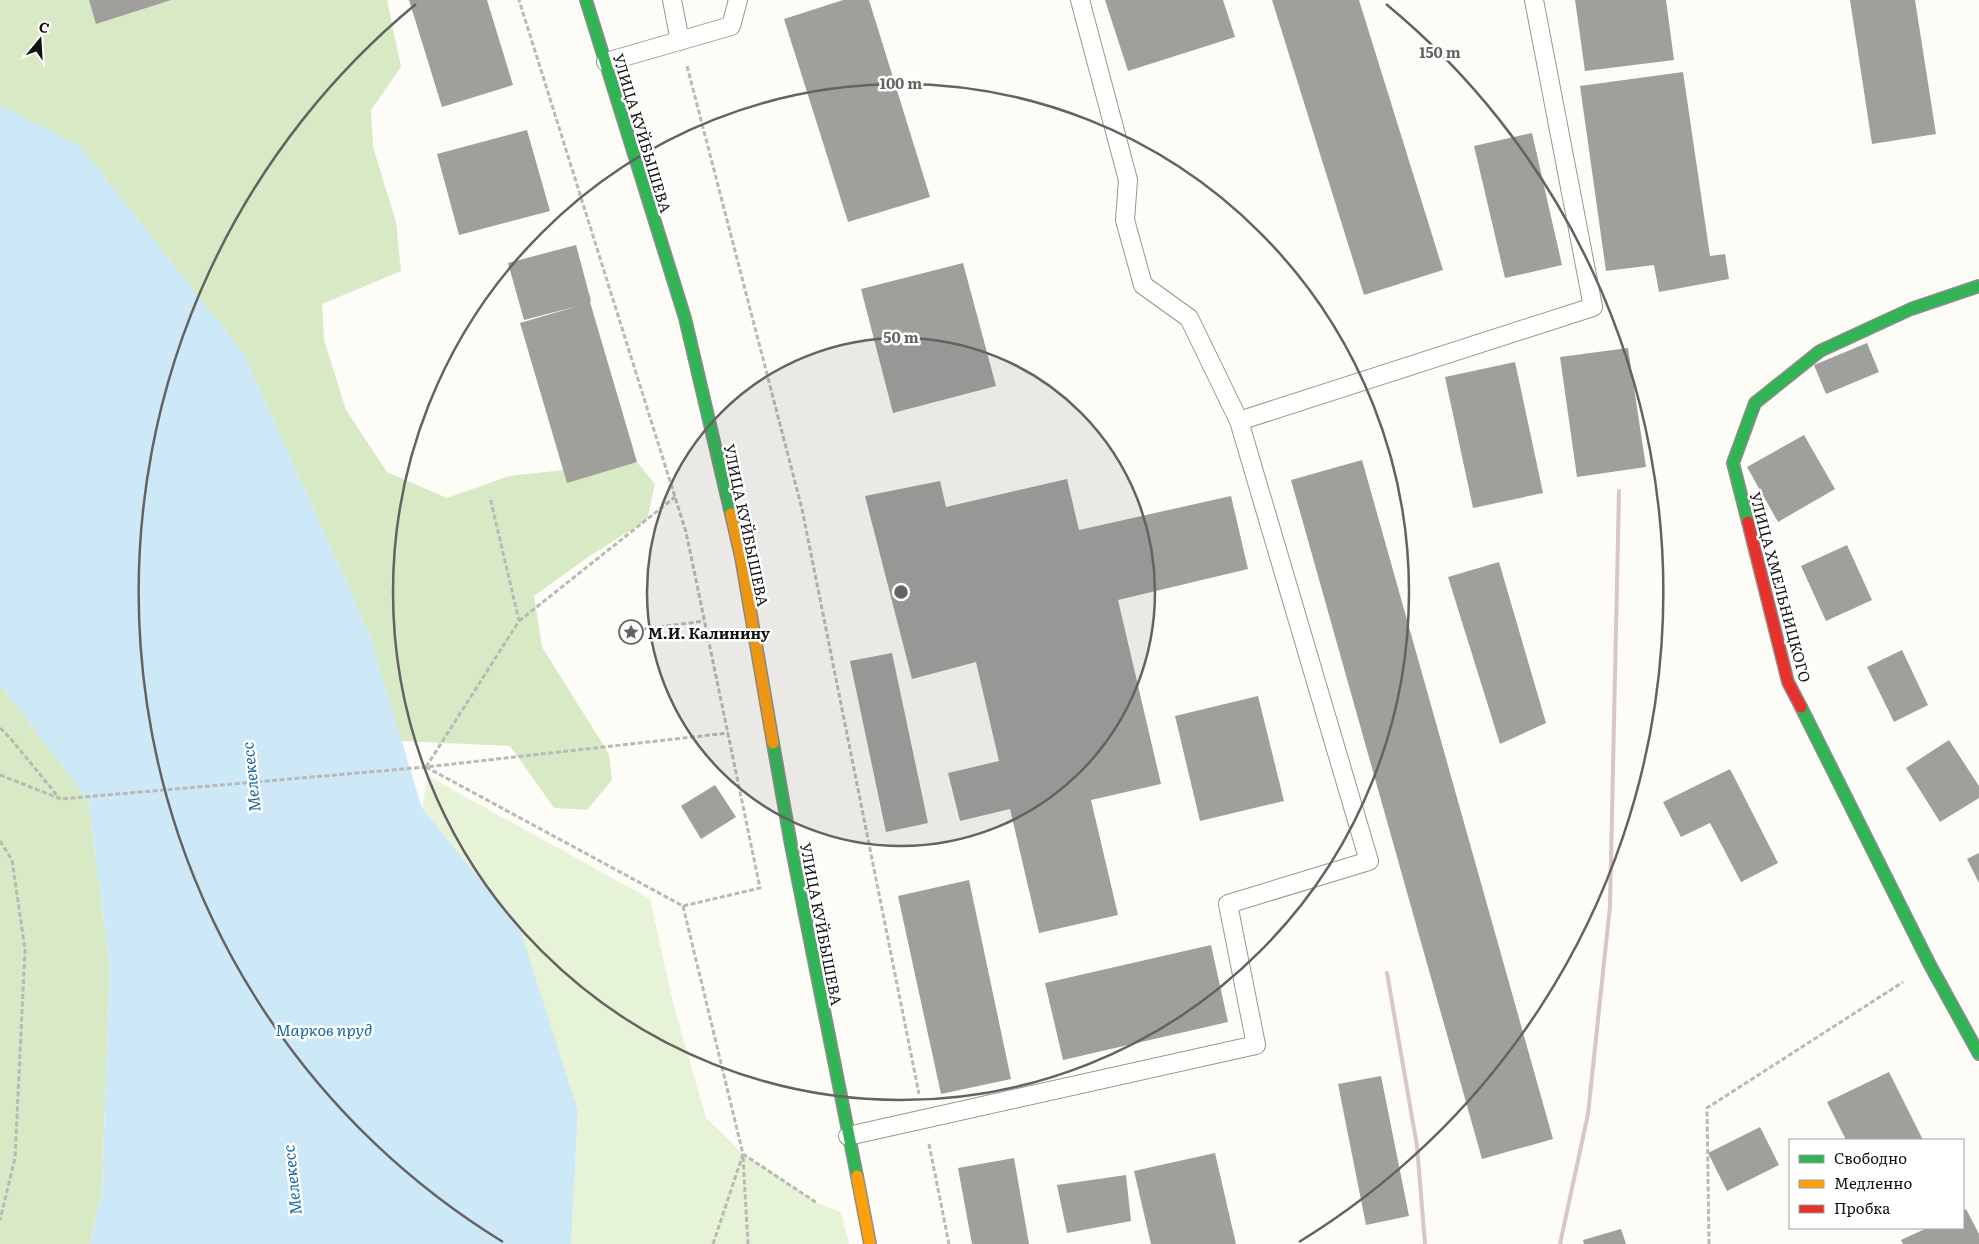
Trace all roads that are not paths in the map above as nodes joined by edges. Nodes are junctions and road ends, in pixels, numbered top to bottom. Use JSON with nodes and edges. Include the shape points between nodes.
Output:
{"nodes":[{"id":1,"x":586,"y":0,"type":"edge"},
{"id":2,"x":672,"y":0,"type":"edge"},
{"id":3,"x":738,"y":0,"type":"edge"},
{"id":4,"x":1080,"y":0,"type":"edge"},
{"id":5,"x":1534,"y":0,"type":"edge"},
{"id":6,"x":680,"y":41,"type":"junction"},
{"id":7,"x":606,"y":62,"type":"junction"},
{"id":8,"x":1979,"y":286,"type":"edge"},
{"id":9,"x":1239,"y":421,"type":"junction"},
{"id":10,"x":1979,"y":1054,"type":"edge"},
{"id":11,"x":848,"y":1136,"type":"junction"},
{"id":12,"x":870,"y":1244,"type":"edge"}],
"edges":[{"from":1,"to":7,"type":"main road","name":"УЛИЦА КУЙБЫШЕВА"},
{"from":2,"to":6,"type":"lane"},
{"from":3,"to":6,"type":"lane","via":[[732,26]]},
{"from":4,"to":9,"type":"lane","via":[[1128,180],[1125,220],[1143,285],[1189,318]]},
{"from":5,"to":9,"type":"lane","via":[[1593,306]]},
{"from":6,"to":7,"type":"lane"},
{"from":7,"to":11,"type":"main road","name":"УЛИЦА КУЙБЫШЕВА","via":[[685,318],[741,557],[786,818]]},
{"from":8,"to":10,"type":"main road","name":"УЛИЦА ХМЕЛЬНИЦКОГО","via":[[1911,309],[1820,351],[1755,403],[1733,463],[1788,682],[1930,965]]},
{"from":9,"to":11,"type":"lane","via":[[1369,862],[1228,904],[1256,1045]]},
{"from":11,"to":12,"type":"main road","name":"УЛИЦА КУЙБЫШЕВА"}]}
